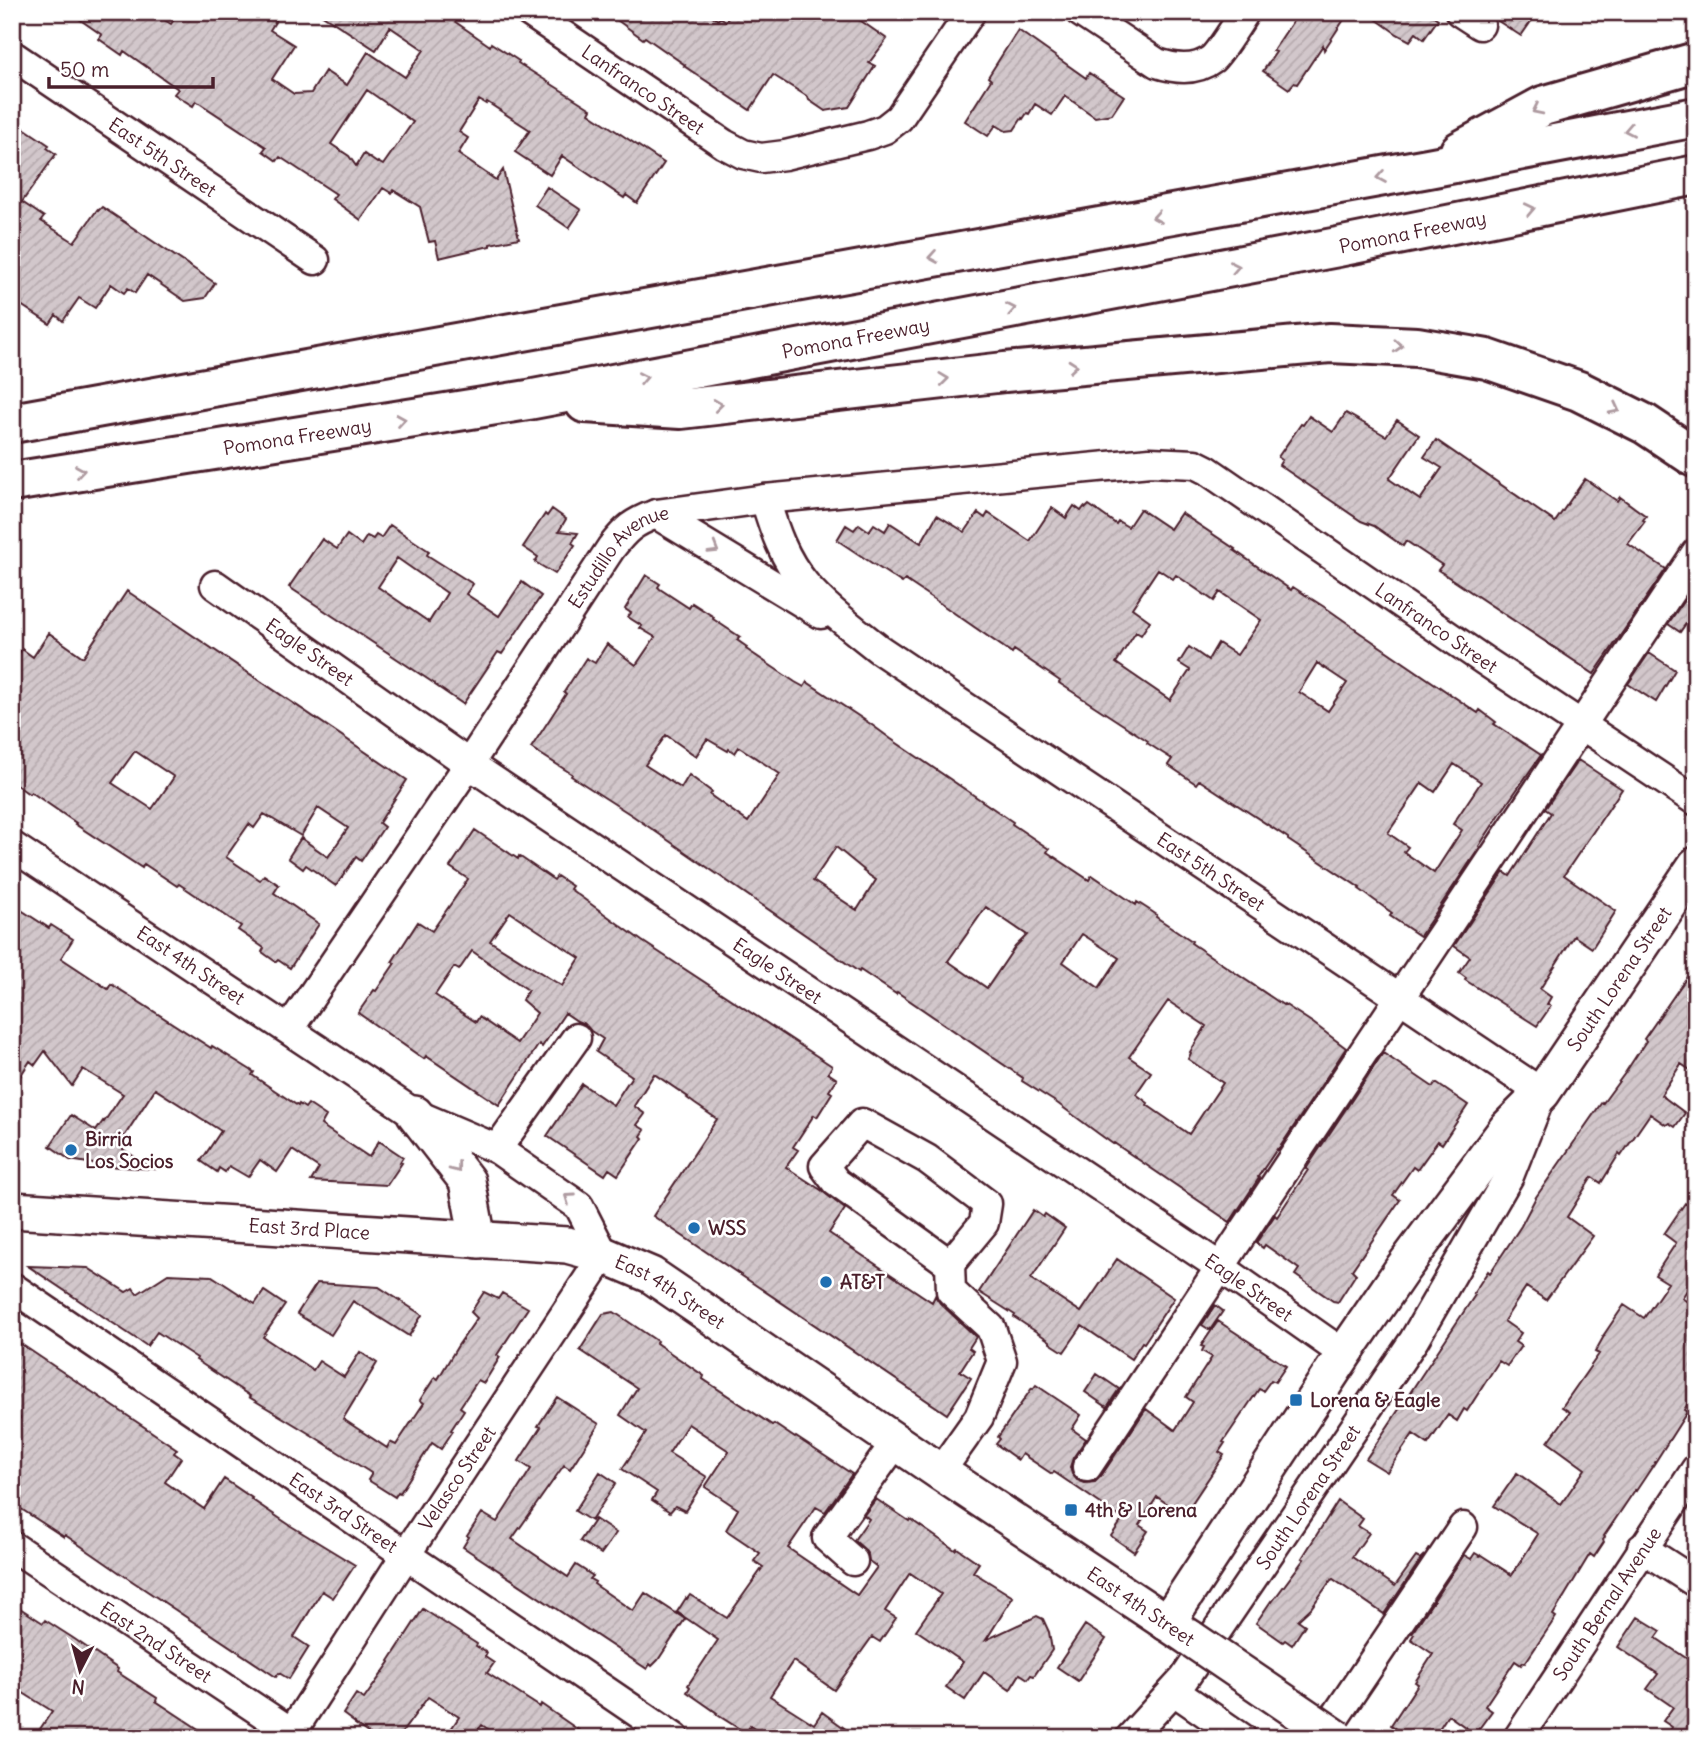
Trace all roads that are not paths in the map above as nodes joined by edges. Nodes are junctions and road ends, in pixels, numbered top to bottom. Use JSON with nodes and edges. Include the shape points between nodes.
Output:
{"nodes":[{"id":1,"x":529,"y":12,"type":"edge"},
{"id":2,"x":971,"y":12,"type":"edge"},
{"id":3,"x":1080,"y":12,"type":"edge"},
{"id":4,"x":1245,"y":12,"type":"edge"},
{"id":5,"x":12,"y":55,"type":"edge"},
{"id":6,"x":1696,"y":62,"type":"edge"},
{"id":7,"x":1696,"y":117,"type":"edge"},
{"id":8,"x":1428,"y":168,"type":"junction"},
{"id":9,"x":1696,"y":175,"type":"edge"},
{"id":10,"x":315,"y":260,"type":"dead end"},
{"id":11,"x":528,"y":400,"type":"junction"},
{"id":12,"x":12,"y":423,"type":"edge"},
{"id":13,"x":1696,"y":458,"type":"edge"},
{"id":14,"x":1177,"y":462,"type":"joint"},
{"id":15,"x":12,"y":482,"type":"edge"},
{"id":16,"x":765,"y":499,"type":"junction"},
{"id":17,"x":656,"y":514,"type":"junction"},
{"id":18,"x":1696,"y":553,"type":"edge"},
{"id":19,"x":215,"y":585,"type":"dead end"},
{"id":20,"x":880,"y":649,"type":"junction"},
{"id":21,"x":1581,"y":724,"type":"junction"},
{"id":22,"x":469,"y":764,"type":"junction"},
{"id":23,"x":1696,"y":801,"type":"edge"},
{"id":24,"x":12,"y":846,"type":"edge"},
{"id":25,"x":1696,"y":865,"type":"edge"},
{"id":26,"x":1400,"y":997,"type":"junction"},
{"id":27,"x":289,"y":1029,"type":"junction"},
{"id":28,"x":576,"y":1038,"type":"dead end"},
{"id":29,"x":1542,"y":1093,"type":"junction"},
{"id":30,"x":415,"y":1114,"type":"junction"},
{"id":31,"x":497,"y":1149,"type":"junction"},
{"id":32,"x":12,"y":1210,"type":"edge"},
{"id":33,"x":478,"y":1240,"type":"junction"},
{"id":34,"x":604,"y":1255,"type":"junction"},
{"id":35,"x":950,"y":1264,"type":"junction"},
{"id":36,"x":1220,"y":1268,"type":"junction"},
{"id":37,"x":12,"y":1287,"type":"edge"},
{"id":38,"x":1344,"y":1354,"type":"junction"},
{"id":39,"x":896,"y":1442,"type":"junction"},
{"id":40,"x":1087,"y":1466,"type":"dead end"},
{"id":41,"x":1696,"y":1469,"type":"edge"},
{"id":42,"x":940,"y":1472,"type":"junction"},
{"id":43,"x":1463,"y":1527,"type":"dead end"},
{"id":44,"x":12,"y":1546,"type":"edge"},
{"id":45,"x":1643,"y":1548,"type":"junction"},
{"id":46,"x":405,"y":1556,"type":"junction"},
{"id":47,"x":853,"y":1561,"type":"dead end"},
{"id":48,"x":1696,"y":1583,"type":"edge"},
{"id":49,"x":1179,"y":1631,"type":"junction"},
{"id":50,"x":1174,"y":1691,"type":"junction"},
{"id":51,"x":293,"y":1736,"type":"edge"},
{"id":52,"x":675,"y":1738,"type":"edge"},
{"id":53,"x":1130,"y":1738,"type":"edge"},
{"id":54,"x":1242,"y":1738,"type":"edge"},
{"id":55,"x":1321,"y":1738,"type":"edge"},
{"id":56,"x":1338,"y":1738,"type":"edge"},
{"id":57,"x":1518,"y":1738,"type":"edge"}],
"edges":[{"from":1,"to":2,"type":"street","name":"Lanfranco Street","via":[[724,144],[761,158],[885,129],[899,118]]},
{"from":3,"to":4,"type":"street","via":[[1157,63],[1185,69],[1213,58]]},
{"from":5,"to":10,"type":"street","name":"East 5th Street"},
{"from":6,"to":8,"type":"highway","one_way":true,"via":[[1543,106]]},
{"from":7,"to":8,"type":"highway","one_way":true},
{"from":8,"to":12,"type":"highway","one_way":true},
{"from":11,"to":9,"type":"highway","name":"Pomona Freeway","one_way":true},
{"from":11,"to":13,"type":"highway","one_way":true,"via":[[681,410],[1005,372],[1342,343],[1417,347],[1486,359],[1579,391],[1645,424]]},
{"from":15,"to":11,"type":"highway","name":"Pomona Freeway","one_way":true},
{"from":14,"to":16,"type":"street","name":"Estudillo Avenue"},
{"from":14,"to":21,"type":"street","name":"Lanfranco Street","via":[[1207,470]]},
{"from":16,"to":17,"type":"street","name":"Estudillo Avenue"},
{"from":16,"to":20,"type":"street","name":"East 5th Street","via":[[774,532],[805,584]]},
{"from":17,"to":20,"type":"street","name":"East 5th Street","one_way":true},
{"from":17,"to":22,"type":"street","name":"Estudillo Avenue","via":[[626,529],[611,548]]},
{"from":18,"to":21,"type":"street"},
{"from":19,"to":22,"type":"street","name":"Eagle Street"},
{"from":20,"to":26,"type":"street","name":"East 5th Street"},
{"from":21,"to":23,"type":"street","name":"Lanfranco Street"},
{"from":21,"to":26,"type":"street"},
{"from":22,"to":27,"type":"street","name":"Estudillo Avenue"},
{"from":22,"to":36,"type":"street","name":"Eagle Street"},
{"from":24,"to":27,"type":"street","name":"East 4th Street"},
{"from":25,"to":29,"type":"main road","name":"South Lorena Street"},
{"from":26,"to":29,"type":"street","name":"East 5th Street"},
{"from":26,"to":36,"type":"street"},
{"from":27,"to":30,"type":"street","name":"East 4th Street"},
{"from":28,"to":31,"type":"street"},
{"from":29,"to":38,"type":"main road","name":"South Lorena Street","via":[[1508,1126]]},
{"from":29,"to":50,"type":"street","name":"South Lorena Street","via":[[1508,1176],[1414,1340]]},
{"from":30,"to":31,"type":"street","name":"East 4th Street"},
{"from":30,"to":33,"type":"main road","one_way":true,"via":[[467,1181]]},
{"from":34,"to":31,"type":"street","name":"East 4th Street","one_way":true,"via":[[579,1206]]},
{"from":32,"to":33,"type":"main road","name":"East 3rd Place"},
{"from":33,"to":34,"type":"main road","name":"East 3rd Place","via":[[567,1245]]},
{"from":34,"to":39,"type":"main road","name":"East 4th Street","via":[[650,1275]]},
{"from":34,"to":46,"type":"street","name":"Velasco Street"},
{"from":35,"to":35,"type":"street","via":[[984,1223],[987,1204],[926,1159],[862,1123],[824,1166],[836,1182]]},
{"from":35,"to":42,"type":"street","via":[[951,1290],[991,1328],[1003,1361],[979,1418]]},
{"from":36,"to":38,"type":"street","name":"Eagle Street"},
{"from":36,"to":40,"type":"street"},
{"from":37,"to":46,"type":"street","name":"East 3rd Street"},
{"from":38,"to":49,"type":"main road","name":"South Lorena Street"},
{"from":39,"to":42,"type":"main road","name":"East 4th Street"},
{"from":39,"to":47,"type":"street","via":[[821,1534]]},
{"from":41,"to":45,"type":"street","name":"South Bernal Avenue"},
{"from":42,"to":49,"type":"main road","name":"East 4th Street"},
{"from":43,"to":55,"type":"street"},
{"from":44,"to":51,"type":"street","name":"East 2nd Street"},
{"from":45,"to":48,"type":"street"},
{"from":45,"to":57,"type":"street","name":"South Bernal Avenue"},
{"from":46,"to":51,"type":"street","name":"Velasco Street"},
{"from":46,"to":52,"type":"street","name":"East 3rd Street"},
{"from":49,"to":56,"type":"main road","name":"East 4th Street","bridge":true},
{"from":50,"to":53,"type":"street","name":"South Lorena Street"},
{"from":50,"to":54,"type":"street"}]}
